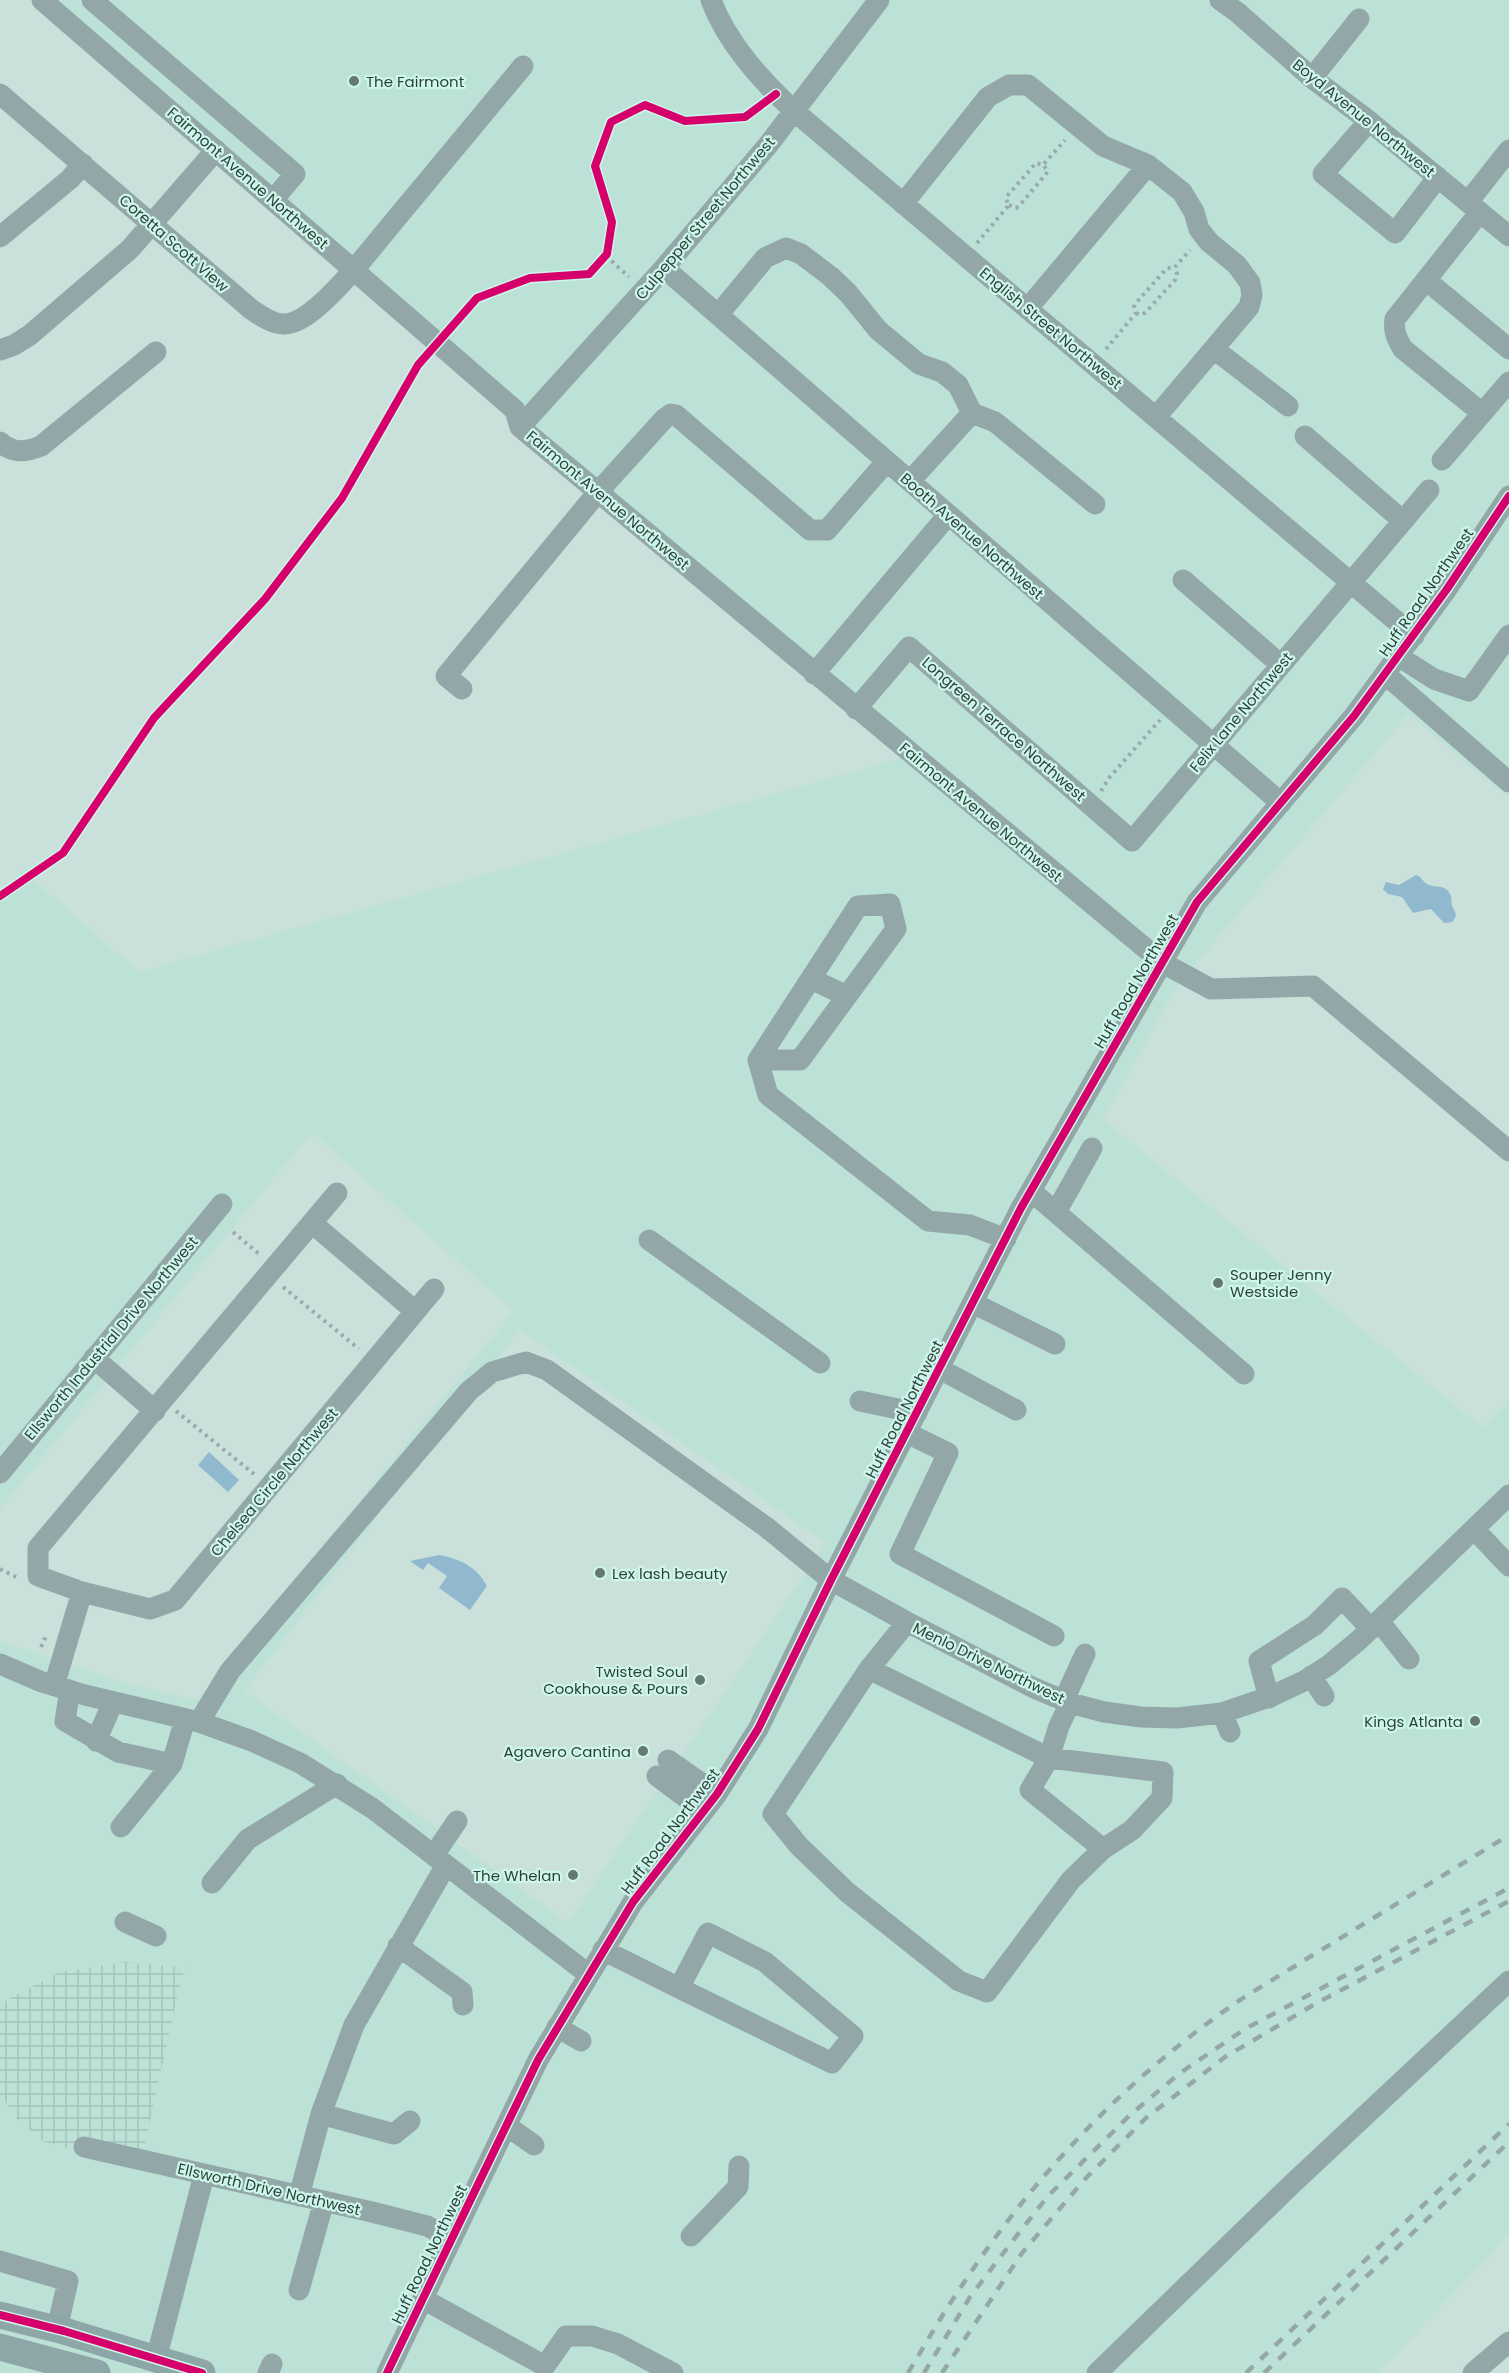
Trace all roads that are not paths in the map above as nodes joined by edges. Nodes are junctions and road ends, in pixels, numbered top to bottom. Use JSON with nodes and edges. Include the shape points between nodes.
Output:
{"nodes":[{"id":1,"x":42,"y":0,"type":"edge"},
{"id":2,"x":711,"y":0,"type":"edge"},
{"id":3,"x":879,"y":0,"type":"edge"},
{"id":4,"x":94,"y":2,"type":"edge"},
{"id":5,"x":1235,"y":4,"type":"edge"},
{"id":6,"x":1359,"y":19,"type":"dead end"},
{"id":7,"x":75,"y":29,"type":"junction"},
{"id":8,"x":131,"y":34,"type":"junction"},
{"id":9,"x":111,"y":59,"type":"junction"},
{"id":10,"x":523,"y":66,"type":"dead end"},
{"id":11,"x":1312,"y":78,"type":"junction"},
{"id":12,"x":195,"y":89,"type":"junction"},
{"id":13,"x":0,"y":94,"type":"edge"},
{"id":14,"x":794,"y":111,"type":"junction"},
{"id":15,"x":174,"y":113,"type":"junction"},
{"id":16,"x":225,"y":115,"type":"junction"},
{"id":17,"x":1369,"y":121,"type":"junction"},
{"id":18,"x":210,"y":145,"type":"junction"},
{"id":19,"x":1509,"y":150,"type":"edge"},
{"id":20,"x":83,"y":164,"type":"junction"},
{"id":21,"x":1148,"y":165,"type":"junction"},
{"id":22,"x":1438,"y":177,"type":"junction"},
{"id":23,"x":273,"y":200,"type":"junction"},
{"id":24,"x":903,"y":204,"type":"junction"},
{"id":25,"x":1474,"y":207,"type":"junction"},
{"id":26,"x":153,"y":224,"type":"junction"},
{"id":27,"x":1509,"y":236,"type":"edge"},
{"id":28,"x":0,"y":237,"type":"edge"},
{"id":29,"x":664,"y":268,"type":"junction"},
{"id":30,"x":354,"y":270,"type":"junction"},
{"id":31,"x":1426,"y":280,"type":"junction"},
{"id":32,"x":1028,"y":308,"type":"junction"},
{"id":33,"x":718,"y":315,"type":"junction"},
{"id":34,"x":1214,"y":349,"type":"junction"},
{"id":35,"x":1509,"y":349,"type":"edge"},
{"id":36,"x":0,"y":350,"type":"edge"},
{"id":37,"x":156,"y":352,"type":"dead end"},
{"id":38,"x":1509,"y":382,"type":"edge"},
{"id":39,"x":1288,"y":406,"type":"dead end"},
{"id":40,"x":972,"y":412,"type":"junction"},
{"id":41,"x":1482,"y":413,"type":"junction"},
{"id":42,"x":1156,"y":417,"type":"junction"},
{"id":43,"x":520,"y":427,"type":"junction"},
{"id":44,"x":1305,"y":436,"type":"dead end"},
{"id":45,"x":0,"y":442,"type":"edge"},
{"id":46,"x":1442,"y":460,"type":"dead end"},
{"id":47,"x":887,"y":461,"type":"junction"},
{"id":48,"x":910,"y":481,"type":"junction"},
{"id":49,"x":1428,"y":490,"type":"dead end"},
{"id":50,"x":598,"y":492,"type":"junction"},
{"id":51,"x":1509,"y":496,"type":"edge"},
{"id":52,"x":1095,"y":504,"type":"dead end"},
{"id":53,"x":948,"y":515,"type":"junction"},
{"id":54,"x":1403,"y":521,"type":"junction"},
{"id":55,"x":1183,"y":580,"type":"dead end"},
{"id":56,"x":1352,"y":583,"type":"junction"},
{"id":57,"x":1509,"y":635,"type":"edge"},
{"id":58,"x":1414,"y":636,"type":"junction"},
{"id":59,"x":1398,"y":656,"type":"junction"},
{"id":60,"x":1281,"y":665,"type":"junction"},
{"id":61,"x":814,"y":674,"type":"junction"},
{"id":62,"x":1385,"y":674,"type":"junction"},
{"id":63,"x":462,"y":689,"type":"dead end"},
{"id":64,"x":856,"y":709,"type":"junction"},
{"id":65,"x":1213,"y":744,"type":"junction"},
{"id":66,"x":1509,"y":782,"type":"edge"},
{"id":67,"x":1281,"y":803,"type":"junction"},
{"id":68,"x":1132,"y":841,"type":"joint"},
{"id":69,"x":1163,"y":963,"type":"junction"},
{"id":70,"x":811,"y":978,"type":"junction"},
{"id":71,"x":847,"y":996,"type":"junction"},
{"id":72,"x":758,"y":1060,"type":"junction"},
{"id":73,"x":1092,"y":1148,"type":"dead end"},
{"id":74,"x":1509,"y":1151,"type":"edge"},
{"id":75,"x":1031,"y":1191,"type":"junction"},
{"id":76,"x":337,"y":1193,"type":"dead end"},
{"id":77,"x":222,"y":1204,"type":"dead end"},
{"id":78,"x":1056,"y":1212,"type":"junction"},
{"id":79,"x":312,"y":1223,"type":"junction"},
{"id":80,"x":1006,"y":1239,"type":"junction"},
{"id":81,"x":649,"y":1240,"type":"dead end"},
{"id":82,"x":434,"y":1289,"type":"dead end"},
{"id":83,"x":973,"y":1303,"type":"junction"},
{"id":84,"x":416,"y":1311,"type":"junction"},
{"id":85,"x":1055,"y":1344,"type":"dead end"},
{"id":86,"x":94,"y":1358,"type":"junction"},
{"id":87,"x":820,"y":1363,"type":"dead end"},
{"id":88,"x":940,"y":1369,"type":"junction"},
{"id":89,"x":1244,"y":1374,"type":"dead end"},
{"id":90,"x":860,"y":1401,"type":"dead end"},
{"id":91,"x":165,"y":1410,"type":"junction"},
{"id":92,"x":1016,"y":1410,"type":"dead end"},
{"id":93,"x":917,"y":1413,"type":"junction"},
{"id":94,"x":908,"y":1432,"type":"junction"},
{"id":95,"x":0,"y":1473,"type":"edge"},
{"id":96,"x":1509,"y":1495,"type":"edge"},
{"id":97,"x":1474,"y":1529,"type":"junction"},
{"id":98,"x":1509,"y":1566,"type":"edge"},
{"id":99,"x":831,"y":1580,"type":"junction"},
{"id":100,"x":82,"y":1592,"type":"junction"},
{"id":101,"x":907,"y":1622,"type":"junction"},
{"id":102,"x":1375,"y":1625,"type":"junction"},
{"id":103,"x":1054,"y":1636,"type":"dead end"},
{"id":104,"x":1085,"y":1654,"type":"dead end"},
{"id":105,"x":1409,"y":1659,"type":"dead end"},
{"id":106,"x":0,"y":1664,"type":"edge"},
{"id":107,"x":869,"y":1669,"type":"junction"},
{"id":108,"x":1311,"y":1676,"type":"junction"},
{"id":109,"x":62,"y":1688,"type":"junction"},
{"id":110,"x":1324,"y":1696,"type":"dead end"},
{"id":111,"x":1269,"y":1698,"type":"junction"},
{"id":112,"x":1067,"y":1701,"type":"junction"},
{"id":113,"x":113,"y":1702,"type":"junction"},
{"id":114,"x":192,"y":1720,"type":"junction"},
{"id":115,"x":96,"y":1741,"type":"junction"},
{"id":116,"x":1048,"y":1758,"type":"junction"},
{"id":117,"x":172,"y":1764,"type":"junction"},
{"id":118,"x":662,"y":1768,"type":"dead end"},
{"id":119,"x":337,"y":1784,"type":"junction"},
{"id":120,"x":710,"y":1803,"type":"junction"},
{"id":121,"x":457,"y":1821,"type":"dead end"},
{"id":122,"x":121,"y":1827,"type":"dead end"},
{"id":123,"x":1103,"y":1849,"type":"junction"},
{"id":124,"x":440,"y":1860,"type":"junction"},
{"id":125,"x":212,"y":1883,"type":"dead end"},
{"id":126,"x":125,"y":1922,"type":"dead end"},
{"id":127,"x":156,"y":1936,"type":"dead end"},
{"id":128,"x":398,"y":1946,"type":"junction"},
{"id":129,"x":603,"y":1950,"type":"junction"},
{"id":130,"x":588,"y":1974,"type":"junction"},
{"id":131,"x":1509,"y":1981,"type":"edge"},
{"id":132,"x":679,"y":1988,"type":"junction"},
{"id":133,"x":463,"y":2005,"type":"dead end"},
{"id":134,"x":557,"y":2027,"type":"junction"},
{"id":135,"x":581,"y":2041,"type":"dead end"},
{"id":136,"x":321,"y":2114,"type":"junction"},
{"id":137,"x":410,"y":2121,"type":"dead end"},
{"id":138,"x":507,"y":2126,"type":"junction"},
{"id":139,"x":534,"y":2145,"type":"dead end"},
{"id":140,"x":84,"y":2147,"type":"dead end"},
{"id":141,"x":739,"y":2166,"type":"dead end"},
{"id":142,"x":204,"y":2175,"type":"junction"},
{"id":143,"x":299,"y":2196,"type":"junction"},
{"id":144,"x":324,"y":2202,"type":"junction"},
{"id":145,"x":691,"y":2236,"type":"dead end"},
{"id":146,"x":452,"y":2239,"type":"junction"},
{"id":147,"x":0,"y":2261,"type":"edge"},
{"id":148,"x":299,"y":2290,"type":"dead end"},
{"id":149,"x":423,"y":2299,"type":"junction"},
{"id":150,"x":0,"y":2315,"type":"edge"},
{"id":151,"x":57,"y":2329,"type":"junction"},
{"id":152,"x":1509,"y":2342,"type":"edge"},
{"id":153,"x":0,"y":2347,"type":"edge"},
{"id":154,"x":156,"y":2359,"type":"junction"},
{"id":155,"x":97,"y":2373,"type":"edge"},
{"id":156,"x":202,"y":2373,"type":"edge"},
{"id":157,"x":387,"y":2373,"type":"edge"},
{"id":158,"x":673,"y":2373,"type":"edge"},
{"id":159,"x":1097,"y":2373,"type":"edge"},
{"id":160,"x":1473,"y":2373,"type":"edge"}],
"edges":[{"from":1,"to":7,"type":"street","name":"Fairmont Avenue Northwest"},
{"from":2,"to":14,"type":"street","name":"English Street Northwest","via":[[750,64]]},
{"from":3,"to":14,"type":"street","name":"Culpepper Street Northwest"},
{"from":4,"to":7,"type":"street"},
{"from":4,"to":8,"type":"street"},
{"from":5,"to":11,"type":"street","name":"Boyd Avenue Northwest"},
{"from":6,"to":11,"type":"street"},
{"from":7,"to":9,"type":"street","name":"Fairmont Avenue Northwest"},
{"from":8,"to":9,"type":"street"},
{"from":8,"to":12,"type":"street"},
{"from":9,"to":15,"type":"street","name":"Fairmont Avenue Northwest"},
{"from":10,"to":30,"type":"street"},
{"from":11,"to":17,"type":"street","name":"Boyd Avenue Northwest"},
{"from":12,"to":15,"type":"street"},
{"from":12,"to":16,"type":"street"},
{"from":13,"to":20,"type":"street","name":"Coretta Scott View"},
{"from":14,"to":24,"type":"street","name":"English Street Northwest"},
{"from":14,"to":29,"type":"street","name":"Culpepper Street Northwest"},
{"from":15,"to":18,"type":"street","name":"Fairmont Avenue Northwest"},
{"from":16,"to":18,"type":"street"},
{"from":16,"to":23,"type":"street","via":[[295,174]]},
{"from":17,"to":22,"type":"street","name":"Boyd Avenue Northwest"},
{"from":17,"to":22,"type":"street","via":[[1323,174],[1395,233]]},
{"from":18,"to":23,"type":"street","name":"Fairmont Avenue Northwest"},
{"from":18,"to":26,"type":"street"},
{"from":19,"to":25,"type":"street"},
{"from":20,"to":26,"type":"street","name":"Coretta Scott View"},
{"from":20,"to":28,"type":"street"},
{"from":21,"to":24,"type":"street","via":[[1103,146],[1028,85],[1009,85],[988,97]]},
{"from":21,"to":32,"type":"street"},
{"from":21,"to":34,"type":"street","via":[[1182,192],[1203,234],[1237,265],[1250,283],[1249,307]]},
{"from":22,"to":25,"type":"street","name":"Boyd Avenue Northwest"},
{"from":23,"to":30,"type":"street","name":"Fairmont Avenue Northwest"},
{"from":24,"to":32,"type":"street","name":"English Street Northwest"},
{"from":25,"to":27,"type":"street","name":"Boyd Avenue Northwest"},
{"from":25,"to":31,"type":"street"},
{"from":26,"to":30,"type":"street","name":"Coretta Scott View","via":[[252,310],[282,325],[297,321],[317,306]]},
{"from":26,"to":36,"type":"street","via":[[30,335]]},
{"from":29,"to":33,"type":"street","name":"Booth Avenue Northwest"},
{"from":29,"to":43,"type":"street","name":"Culpepper Street Northwest"},
{"from":30,"to":43,"type":"street","name":"Fairmont Avenue Northwest","via":[[515,410]]},
{"from":31,"to":35,"type":"street"},
{"from":31,"to":41,"type":"street","via":[[1395,319],[1398,340],[1403,349]]},
{"from":32,"to":42,"type":"street","name":"English Street Northwest"},
{"from":33,"to":40,"type":"street","via":[[765,258],[786,248],[801,254],[848,293],[878,330],[919,364],[942,372],[958,385]]},
{"from":33,"to":47,"type":"street","name":"Booth Avenue Northwest"},
{"from":34,"to":39,"type":"street"},
{"from":34,"to":42,"type":"street"},
{"from":37,"to":45,"type":"street","via":[[41,446],[16,451]]},
{"from":38,"to":41,"type":"street"},
{"from":40,"to":48,"type":"street"},
{"from":40,"to":52,"type":"street","via":[[995,422]]},
{"from":41,"to":46,"type":"street"},
{"from":42,"to":56,"type":"street","name":"English Street Northwest"},
{"from":43,"to":50,"type":"street","name":"Fairmont Avenue Northwest"},
{"from":44,"to":54,"type":"street"},
{"from":47,"to":48,"type":"street","name":"Booth Avenue Northwest"},
{"from":47,"to":50,"type":"street","via":[[827,530],[810,530],[671,414]]},
{"from":48,"to":53,"type":"street","name":"Booth Avenue Northwest"},
{"from":49,"to":54,"type":"street","name":"Felix Lane Northwest"},
{"from":50,"to":61,"type":"street","name":"Fairmont Avenue Northwest"},
{"from":50,"to":63,"type":"street","via":[[447,676]]},
{"from":51,"to":58,"type":"street","name":"Huff Road Northwest"},
{"from":53,"to":61,"type":"street"},
{"from":53,"to":65,"type":"street","name":"Booth Avenue Northwest"},
{"from":54,"to":56,"type":"street","name":"Felix Lane Northwest"},
{"from":55,"to":60,"type":"street"},
{"from":56,"to":58,"type":"street","name":"English Street Northwest"},
{"from":56,"to":60,"type":"street","name":"Felix Lane Northwest"},
{"from":57,"to":59,"type":"street","via":[[1469,691],[1434,679]]},
{"from":58,"to":59,"type":"street","name":"Huff Road Northwest"},
{"from":59,"to":62,"type":"street","name":"Huff Road Northwest"},
{"from":60,"to":65,"type":"street","name":"Felix Lane Northwest"},
{"from":61,"to":64,"type":"street","name":"Fairmont Avenue Northwest"},
{"from":62,"to":66,"type":"street"},
{"from":62,"to":67,"type":"street","name":"Huff Road Northwest"},
{"from":64,"to":68,"type":"street","name":"Longreen Terrace Northwest","via":[[909,647]]},
{"from":64,"to":69,"type":"street","name":"Fairmont Avenue Northwest"},
{"from":65,"to":67,"type":"street","name":"Booth Avenue Northwest"},
{"from":65,"to":68,"type":"street","name":"Felix Lane Northwest"},
{"from":67,"to":69,"type":"street","name":"Huff Road Northwest","via":[[1197,902]]},
{"from":69,"to":74,"type":"street","name":"Fairmont Avenue Northwest","via":[[1211,989],[1313,986]]},
{"from":69,"to":75,"type":"street","name":"Huff Road Northwest"},
{"from":70,"to":71,"type":"street"},
{"from":70,"to":71,"type":"street","via":[[858,906],[890,904],[896,929]]},
{"from":70,"to":72,"type":"street"},
{"from":71,"to":72,"type":"street","via":[[800,1060]]},
{"from":72,"to":80,"type":"street","via":[[768,1095],[928,1221],[970,1225]]},
{"from":73,"to":78,"type":"street"},
{"from":75,"to":78,"type":"street"},
{"from":75,"to":80,"type":"street","name":"Huff Road Northwest"},
{"from":76,"to":79,"type":"street","name":"Chelsea Circle Northwest"},
{"from":77,"to":86,"type":"street","name":"Ellsworth Industrial Drive Northwest"},
{"from":78,"to":89,"type":"street"},
{"from":79,"to":84,"type":"street"},
{"from":79,"to":91,"type":"street","name":"Chelsea Circle Northwest"},
{"from":80,"to":83,"type":"street","name":"Huff Road Northwest"},
{"from":81,"to":87,"type":"street"},
{"from":82,"to":84,"type":"street","name":"Chelsea Circle Northwest"},
{"from":83,"to":85,"type":"street"},
{"from":83,"to":88,"type":"street","name":"Huff Road Northwest"},
{"from":84,"to":100,"type":"street","name":"Chelsea Circle Northwest","via":[[175,1600],[150,1609]]},
{"from":86,"to":91,"type":"street"},
{"from":86,"to":95,"type":"street","name":"Ellsworth Industrial Drive Northwest"},
{"from":88,"to":92,"type":"street"},
{"from":88,"to":93,"type":"street","name":"Huff Road Northwest"},
{"from":90,"to":93,"type":"street"},
{"from":91,"to":100,"type":"street","name":"Chelsea Circle Northwest","via":[[38,1548],[38,1576]]},
{"from":93,"to":94,"type":"street","name":"Huff Road Northwest"},
{"from":94,"to":99,"type":"street","name":"Huff Road Northwest"},
{"from":94,"to":103,"type":"street","via":[[948,1453],[900,1554]]},
{"from":96,"to":97,"type":"street","name":"Menlo Drive Northwest"},
{"from":97,"to":98,"type":"street"},
{"from":97,"to":102,"type":"street","name":"Menlo Drive Northwest"},
{"from":99,"to":101,"type":"street","name":"Menlo Drive Northwest"},
{"from":99,"to":114,"type":"street","name":"Menlo Drive Northwest","via":[[766,1527],[556,1376],[526,1362],[492,1372],[469,1392]]},
{"from":99,"to":120,"type":"street","name":"Huff Road Northwest","via":[[758,1729]]},
{"from":100,"to":109,"type":"street"},
{"from":101,"to":107,"type":"street"},
{"from":101,"to":112,"type":"street","name":"Menlo Drive Northwest"},
{"from":102,"to":105,"type":"street"},
{"from":102,"to":108,"type":"street","name":"Menlo Drive Northwest"},
{"from":102,"to":111,"type":"street","via":[[1342,1598],[1315,1625],[1259,1661]]},
{"from":104,"to":112,"type":"street"},
{"from":106,"to":109,"type":"street"},
{"from":107,"to":116,"type":"street"},
{"from":107,"to":123,"type":"street","via":[[773,1814],[799,1846],[847,1892],[959,1980],[987,1992],[1071,1880]]},
{"from":108,"to":110,"type":"street"},
{"from":108,"to":111,"type":"street","name":"Menlo Drive Northwest"},
{"from":109,"to":113,"type":"street"},
{"from":109,"to":115,"type":"street","via":[[65,1721]]},
{"from":111,"to":112,"type":"street","name":"Menlo Drive Northwest","via":[[1226,1722],[1141,1718]]},
{"from":112,"to":116,"type":"street"},
{"from":113,"to":114,"type":"street"},
{"from":113,"to":115,"type":"street"},
{"from":114,"to":117,"type":"street","name":"Menlo Drive Northwest"},
{"from":114,"to":119,"type":"street","via":[[252,1741]]},
{"from":115,"to":117,"type":"street","via":[[118,1752]]},
{"from":116,"to":123,"type":"street","via":[[1030,1790]]},
{"from":116,"to":123,"type":"street","via":[[1163,1772],[1162,1798],[1132,1830]]},
{"from":117,"to":122,"type":"street"},
{"from":118,"to":120,"type":"street"},
{"from":119,"to":124,"type":"street"},
{"from":119,"to":125,"type":"street","via":[[248,1839]]},
{"from":120,"to":129,"type":"street","name":"Huff Road Northwest","via":[[633,1902]]},
{"from":121,"to":124,"type":"street"},
{"from":124,"to":128,"type":"street"},
{"from":124,"to":130,"type":"street"},
{"from":126,"to":127,"type":"street"},
{"from":128,"to":133,"type":"street","via":[[462,1992]]},
{"from":128,"to":136,"type":"street","via":[[354,2025]]},
{"from":129,"to":130,"type":"street","name":"Huff Road Northwest"},
{"from":129,"to":132,"type":"street"},
{"from":130,"to":134,"type":"street","name":"Huff Road Northwest"},
{"from":131,"to":159,"type":"street"},
{"from":132,"to":132,"type":"street","via":[[832,2063],[853,2036],[765,1962],[708,1933]]},
{"from":134,"to":135,"type":"street"},
{"from":134,"to":138,"type":"street","name":"Huff Road Northwest","via":[[544,2070]]},
{"from":136,"to":137,"type":"street","via":[[394,2134]]},
{"from":136,"to":143,"type":"street"},
{"from":138,"to":139,"type":"street"},
{"from":138,"to":146,"type":"street","name":"Huff Road Northwest"},
{"from":140,"to":142,"type":"street","name":"Ellsworth Drive Northwest"},
{"from":141,"to":145,"type":"street","via":[[738,2187]]},
{"from":142,"to":143,"type":"street","name":"Ellsworth Drive Northwest"},
{"from":142,"to":154,"type":"street"},
{"from":143,"to":144,"type":"street","name":"Ellsworth Drive Northwest"},
{"from":144,"to":146,"type":"street","name":"Ellsworth Drive Northwest","via":[[427,2226]]},
{"from":144,"to":148,"type":"street"},
{"from":146,"to":149,"type":"street","name":"Huff Road Northwest"},
{"from":147,"to":151,"type":"street","via":[[68,2281]]},
{"from":149,"to":157,"type":"street","name":"Huff Road Northwest"},
{"from":149,"to":158,"type":"street","via":[[545,2366],[566,2336],[592,2336],[618,2344]]},
{"from":150,"to":151,"type":"main road"},
{"from":151,"to":154,"type":"main road"},
{"from":152,"to":160,"type":"street"},
{"from":153,"to":155,"type":"main road"},
{"from":154,"to":156,"type":"main road"}]}
